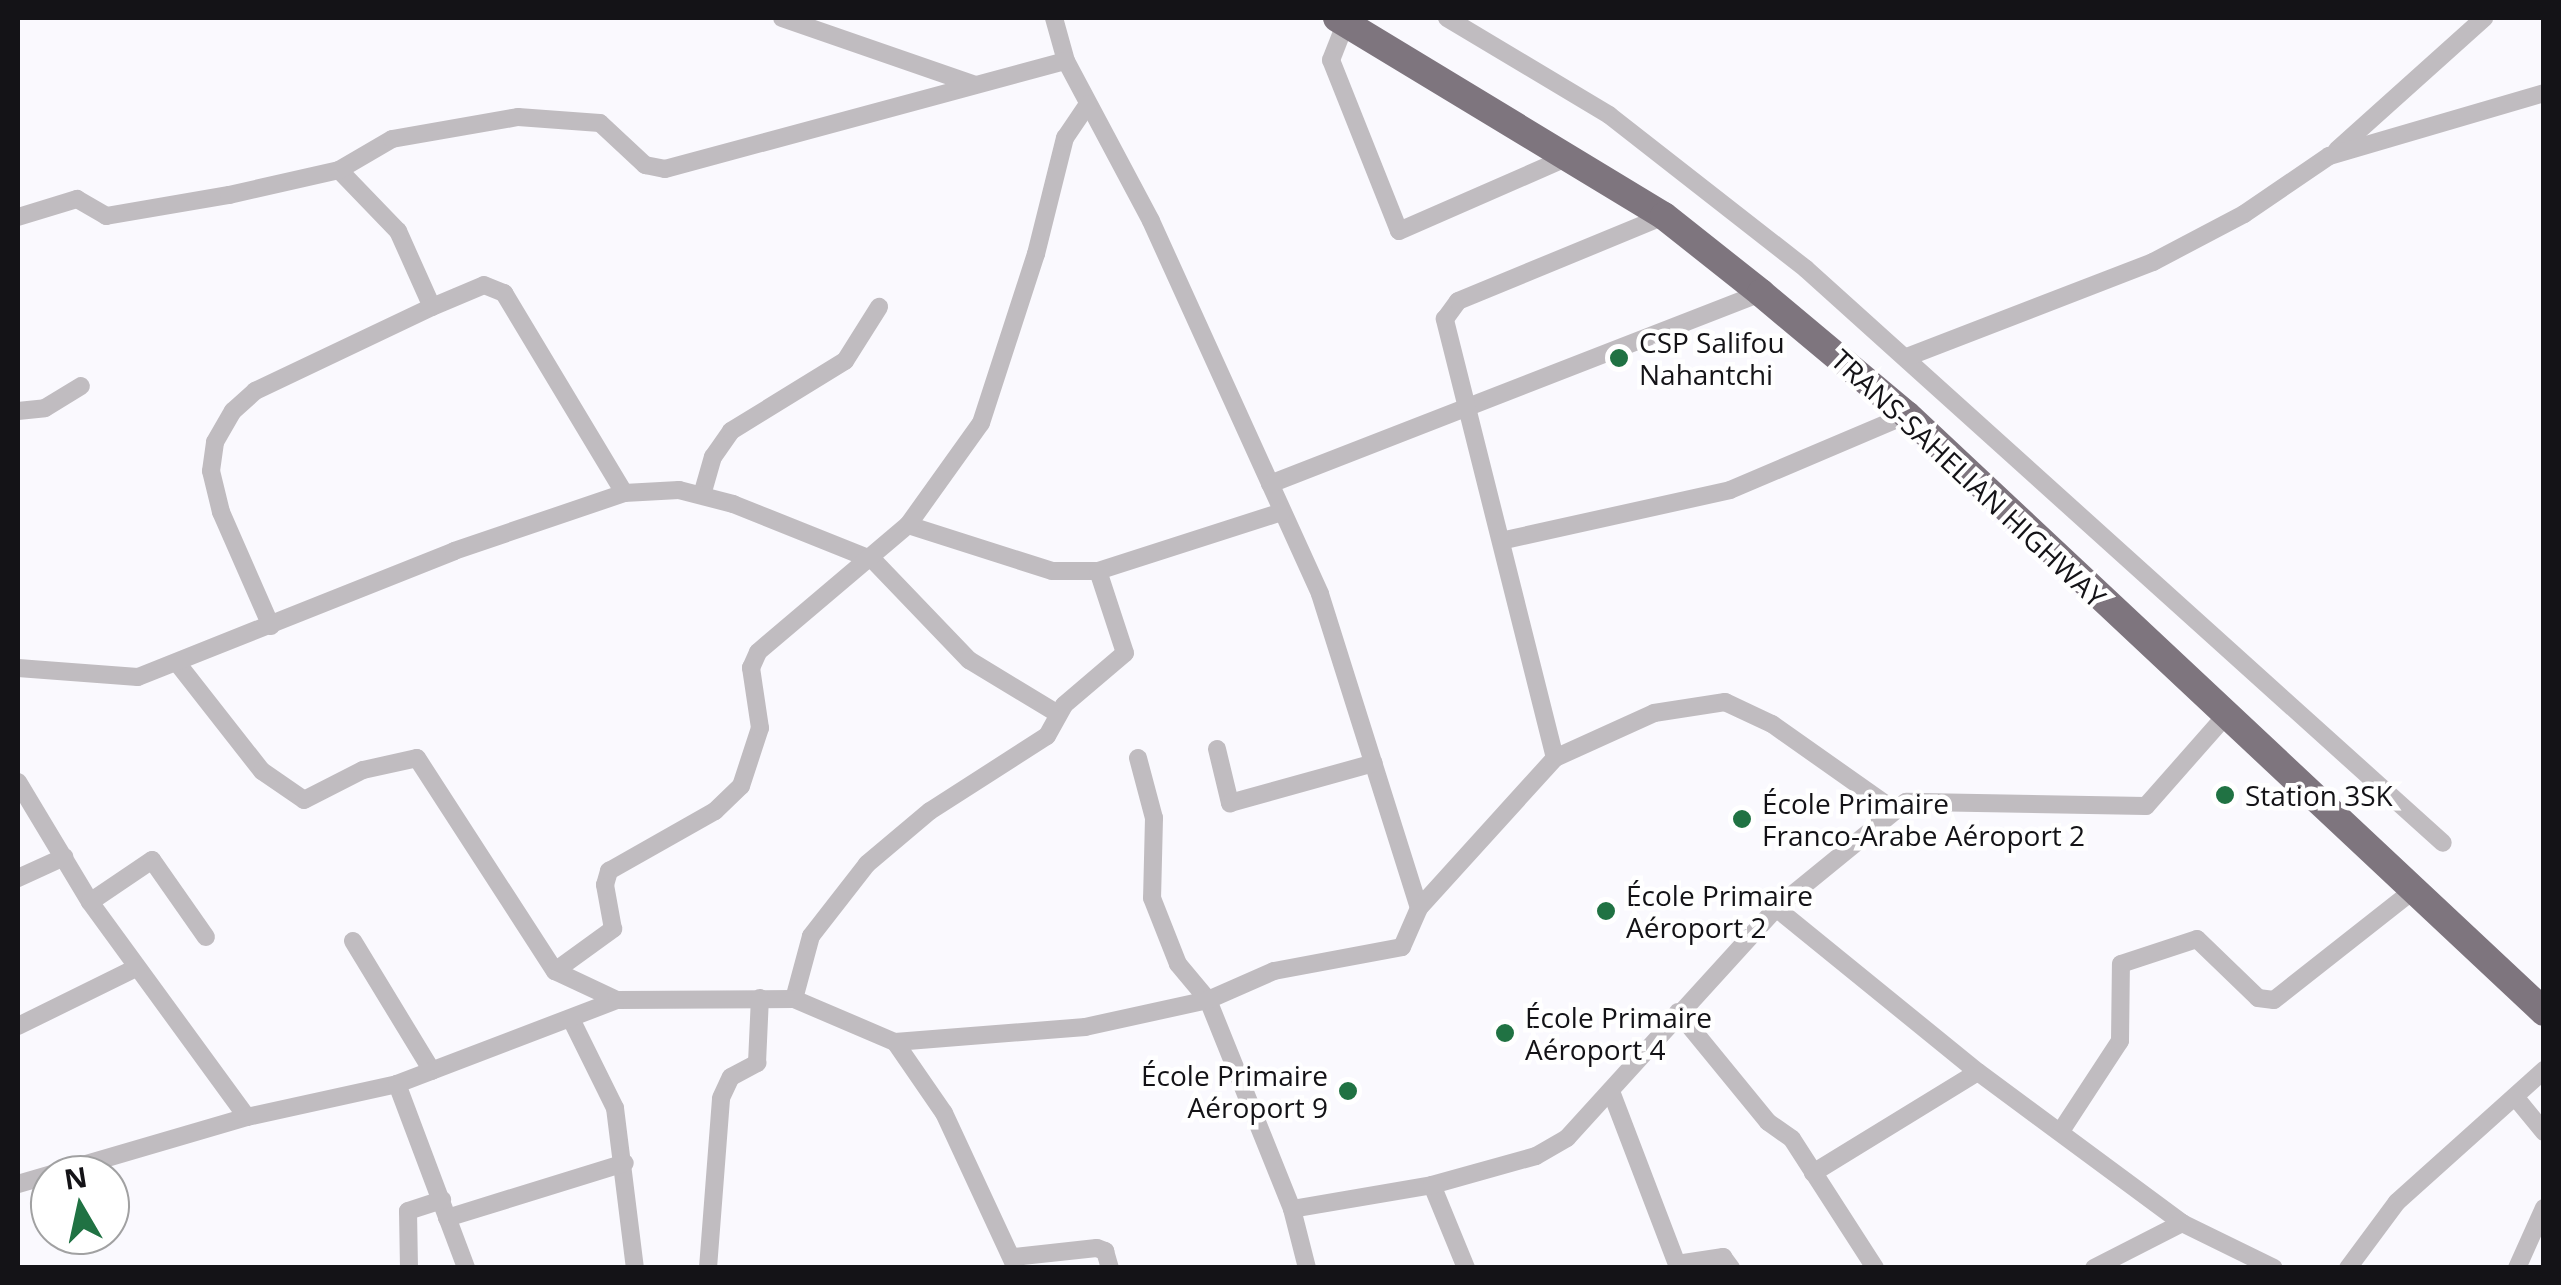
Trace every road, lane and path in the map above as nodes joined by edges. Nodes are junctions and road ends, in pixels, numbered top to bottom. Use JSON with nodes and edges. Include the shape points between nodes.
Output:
{"nodes":[{"id":1,"x":782,"y":18,"type":"edge"},
{"id":2,"x":1054,"y":18,"type":"edge"},
{"id":3,"x":1448,"y":18,"type":"edge"},
{"id":4,"x":2484,"y":18,"type":"edge"},
{"id":5,"x":1342,"y":20,"type":"edge"},
{"id":6,"x":1066,"y":61,"type":"junction"},
{"id":7,"x":977,"y":85,"type":"junction"},
{"id":8,"x":2544,"y":94,"type":"edge"},
{"id":9,"x":1088,"y":104,"type":"junction"},
{"id":10,"x":2329,"y":156,"type":"junction"},
{"id":11,"x":1568,"y":157,"type":"junction"},
{"id":12,"x":339,"y":170,"type":"junction"},
{"id":13,"x":1664,"y":216,"type":"junction"},
{"id":14,"x":18,"y":217,"type":"edge"},
{"id":15,"x":1762,"y":293,"type":"junction"},
{"id":16,"x":432,"y":307,"type":"junction"},
{"id":17,"x":879,"y":307,"type":"dead end"},
{"id":18,"x":1907,"y":358,"type":"junction"},
{"id":19,"x":81,"y":386,"type":"dead end"},
{"id":20,"x":1465,"y":408,"type":"junction"},
{"id":21,"x":18,"y":411,"type":"edge"},
{"id":22,"x":1907,"y":414,"type":"junction"},
{"id":23,"x":1270,"y":484,"type":"junction"},
{"id":24,"x":624,"y":493,"type":"junction"},
{"id":25,"x":702,"y":494,"type":"junction"},
{"id":26,"x":1282,"y":512,"type":"junction"},
{"id":27,"x":908,"y":524,"type":"junction"},
{"id":28,"x":1505,"y":540,"type":"junction"},
{"id":29,"x":873,"y":560,"type":"junction"},
{"id":30,"x":1098,"y":571,"type":"junction"},
{"id":31,"x":271,"y":626,"type":"junction"},
{"id":32,"x":178,"y":664,"type":"junction"},
{"id":33,"x":18,"y":668,"type":"edge"},
{"id":34,"x":2228,"y":713,"type":"junction"},
{"id":35,"x":1058,"y":714,"type":"junction"},
{"id":36,"x":1217,"y":749,"type":"dead end"},
{"id":37,"x":1138,"y":758,"type":"dead end"},
{"id":38,"x":1556,"y":758,"type":"junction"},
{"id":39,"x":1374,"y":763,"type":"junction"},
{"id":40,"x":18,"y":782,"type":"edge"},
{"id":41,"x":1891,"y":808,"type":"junction"},
{"id":42,"x":2443,"y":844,"type":"dead end"},
{"id":43,"x":64,"y":857,"type":"junction"},
{"id":44,"x":18,"y":878,"type":"edge"},
{"id":45,"x":2414,"y":890,"type":"junction"},
{"id":46,"x":90,"y":902,"type":"junction"},
{"id":47,"x":1420,"y":908,"type":"junction"},
{"id":48,"x":1776,"y":908,"type":"junction"},
{"id":49,"x":206,"y":937,"type":"dead end"},
{"id":50,"x":353,"y":941,"type":"dead end"},
{"id":51,"x":136,"y":968,"type":"junction"},
{"id":52,"x":555,"y":970,"type":"junction"},
{"id":53,"x":760,"y":998,"type":"junction"},
{"id":54,"x":794,"y":999,"type":"junction"},
{"id":55,"x":617,"y":1000,"type":"junction"},
{"id":56,"x":1208,"y":1000,"type":"junction"},
{"id":57,"x":1678,"y":1012,"type":"junction"},
{"id":58,"x":2544,"y":1012,"type":"edge"},
{"id":59,"x":572,"y":1021,"type":"junction"},
{"id":60,"x":18,"y":1026,"type":"edge"},
{"id":61,"x":895,"y":1042,"type":"junction"},
{"id":62,"x":2544,"y":1070,"type":"edge"},
{"id":63,"x":432,"y":1071,"type":"junction"},
{"id":64,"x":1978,"y":1072,"type":"junction"},
{"id":65,"x":397,"y":1084,"type":"junction"},
{"id":66,"x":1612,"y":1094,"type":"junction"},
{"id":67,"x":2516,"y":1098,"type":"junction"},
{"id":68,"x":247,"y":1116,"type":"junction"},
{"id":69,"x":2060,"y":1131,"type":"junction"},
{"id":70,"x":2544,"y":1132,"type":"edge"},
{"id":71,"x":625,"y":1163,"type":"junction"},
{"id":72,"x":1813,"y":1173,"type":"junction"},
{"id":73,"x":18,"y":1184,"type":"edge"},
{"id":74,"x":1432,"y":1185,"type":"junction"},
{"id":75,"x":2544,"y":1208,"type":"edge"},
{"id":76,"x":1292,"y":1209,"type":"junction"},
{"id":77,"x":445,"y":1210,"type":"junction"},
{"id":78,"x":2182,"y":1223,"type":"junction"},
{"id":79,"x":1014,"y":1262,"type":"edge"},
{"id":80,"x":409,"y":1268,"type":"edge"},
{"id":81,"x":466,"y":1268,"type":"edge"},
{"id":82,"x":634,"y":1268,"type":"edge"},
{"id":83,"x":708,"y":1268,"type":"edge"},
{"id":84,"x":1110,"y":1268,"type":"edge"},
{"id":85,"x":1307,"y":1268,"type":"edge"},
{"id":86,"x":1466,"y":1268,"type":"edge"},
{"id":87,"x":1731,"y":1268,"type":"edge"},
{"id":88,"x":1875,"y":1268,"type":"edge"},
{"id":89,"x":2094,"y":1268,"type":"edge"},
{"id":90,"x":2274,"y":1268,"type":"edge"},
{"id":91,"x":2348,"y":1268,"type":"edge"},
{"id":92,"x":2517,"y":1268,"type":"edge"}],
"edges":[{"from":1,"to":7,"type":"street"},
{"from":2,"to":6,"type":"street"},
{"from":3,"to":18,"type":"street","via":[[1609,116]]},
{"from":4,"to":10,"type":"street"},
{"from":5,"to":11,"type":"highway","name":"TRANS-SAHELIAN HIGHWAY"},
{"from":5,"to":11,"type":"street","via":[[1331,60],[1399,230]]},
{"from":6,"to":7,"type":"street"},
{"from":6,"to":9,"type":"street"},
{"from":7,"to":12,"type":"street","via":[[665,169],[646,165],[611,128],[553,117],[474,121],[411,134],[369,148]]},
{"from":8,"to":10,"type":"street"},
{"from":9,"to":23,"type":"street","via":[[1150,221]]},
{"from":9,"to":27,"type":"street","via":[[1065,138],[995,391],[981,423]]},
{"from":10,"to":18,"type":"street","via":[[2244,214],[2153,262]]},
{"from":11,"to":13,"type":"highway","name":"TRANS-SAHELIAN HIGHWAY"},
{"from":12,"to":14,"type":"street","via":[[114,216],[77,199]]},
{"from":12,"to":16,"type":"street","via":[[398,231]]},
{"from":13,"to":15,"type":"highway","name":"TRANS-SAHELIAN HIGHWAY"},
{"from":13,"to":20,"type":"street","via":[[1448,307],[1447,332]]},
{"from":15,"to":20,"type":"street"},
{"from":15,"to":22,"type":"highway","name":"TRANS-SAHELIAN HIGHWAY"},
{"from":16,"to":24,"type":"street","via":[[484,284],[504,293]]},
{"from":16,"to":31,"type":"street","via":[[255,391],[232,411],[215,442],[211,470],[222,512]]},
{"from":17,"to":25,"type":"street","via":[[845,362],[731,431],[712,458]]},
{"from":18,"to":42,"type":"street"},
{"from":19,"to":21,"type":"street","via":[[45,408]]},
{"from":20,"to":23,"type":"street"},
{"from":20,"to":28,"type":"street"},
{"from":22,"to":28,"type":"street","via":[[1730,490]]},
{"from":22,"to":34,"type":"highway","name":"TRANS-SAHELIAN HIGHWAY"},
{"from":23,"to":26,"type":"street"},
{"from":24,"to":25,"type":"street"},
{"from":24,"to":31,"type":"street","via":[[454,551]]},
{"from":25,"to":29,"type":"street"},
{"from":26,"to":30,"type":"street"},
{"from":26,"to":39,"type":"street","via":[[1320,594]]},
{"from":27,"to":29,"type":"street"},
{"from":27,"to":30,"type":"street","via":[[1052,571]]},
{"from":28,"to":38,"type":"street"},
{"from":29,"to":35,"type":"street","via":[[970,660]]},
{"from":29,"to":52,"type":"street","via":[[758,652],[751,668],[760,728],[741,786],[715,811],[609,871],[604,885],[613,929]]},
{"from":30,"to":35,"type":"street","via":[[1126,647],[1104,677]]},
{"from":31,"to":32,"type":"street"},
{"from":32,"to":33,"type":"street","via":[[118,677]]},
{"from":32,"to":52,"type":"street","via":[[262,771],[304,800],[362,770],[418,758]]},
{"from":34,"to":41,"type":"street","via":[[2146,806],[1923,798]]},
{"from":34,"to":45,"type":"highway","name":"TRANS-SAHELIAN HIGHWAY"},
{"from":35,"to":54,"type":"street","via":[[1047,736],[930,810],[867,864],[811,936]]},
{"from":36,"to":39,"type":"street","via":[[1230,802]]},
{"from":37,"to":56,"type":"street","via":[[1154,818],[1152,898],[1178,964]]},
{"from":38,"to":41,"type":"street","via":[[1654,712],[1726,702],[1772,724]]},
{"from":38,"to":47,"type":"street"},
{"from":39,"to":47,"type":"street"},
{"from":40,"to":43,"type":"street"},
{"from":41,"to":48,"type":"street"},
{"from":43,"to":44,"type":"street"},
{"from":43,"to":46,"type":"street"},
{"from":45,"to":58,"type":"highway","name":"TRANS-SAHELIAN HIGHWAY"},
{"from":45,"to":69,"type":"street","via":[[2274,1000],[2258,998],[2196,938],[2121,964],[2120,1041]]},
{"from":46,"to":49,"type":"street","via":[[152,860]]},
{"from":46,"to":51,"type":"street"},
{"from":47,"to":56,"type":"street","via":[[1402,947],[1274,970]]},
{"from":48,"to":57,"type":"street"},
{"from":48,"to":64,"type":"street"},
{"from":50,"to":63,"type":"street"},
{"from":51,"to":60,"type":"street"},
{"from":51,"to":68,"type":"street"},
{"from":52,"to":55,"type":"street"},
{"from":53,"to":54,"type":"street"},
{"from":53,"to":55,"type":"street"},
{"from":53,"to":83,"type":"street","via":[[757,1062],[731,1077],[722,1098]]},
{"from":54,"to":61,"type":"street"},
{"from":55,"to":59,"type":"street"},
{"from":56,"to":61,"type":"street","via":[[1084,1027]]},
{"from":56,"to":76,"type":"street"},
{"from":57,"to":66,"type":"street"},
{"from":57,"to":72,"type":"street","via":[[1768,1122],[1792,1140]]},
{"from":59,"to":63,"type":"street"},
{"from":59,"to":71,"type":"street","via":[[615,1108]]},
{"from":61,"to":79,"type":"street","via":[[944,1113]]},
{"from":62,"to":67,"type":"street"},
{"from":63,"to":65,"type":"street"},
{"from":64,"to":69,"type":"street"},
{"from":64,"to":72,"type":"street"},
{"from":65,"to":68,"type":"street"},
{"from":65,"to":77,"type":"street"},
{"from":66,"to":74,"type":"street","via":[[1567,1138],[1536,1156]]},
{"from":66,"to":87,"type":"street","via":[[1677,1264],[1723,1257]]},
{"from":67,"to":70,"type":"street"},
{"from":67,"to":91,"type":"street","via":[[2397,1202]]},
{"from":68,"to":73,"type":"street"},
{"from":69,"to":78,"type":"street"},
{"from":71,"to":77,"type":"street"},
{"from":71,"to":82,"type":"street"},
{"from":72,"to":88,"type":"street"},
{"from":74,"to":76,"type":"street"},
{"from":74,"to":86,"type":"street"},
{"from":75,"to":92,"type":"street"},
{"from":76,"to":85,"type":"street"},
{"from":77,"to":80,"type":"street","via":[[408,1211]]},
{"from":77,"to":81,"type":"street"},
{"from":78,"to":89,"type":"street"},
{"from":78,"to":90,"type":"street"},
{"from":79,"to":84,"type":"street","via":[[1097,1248],[1105,1251]]}]}
